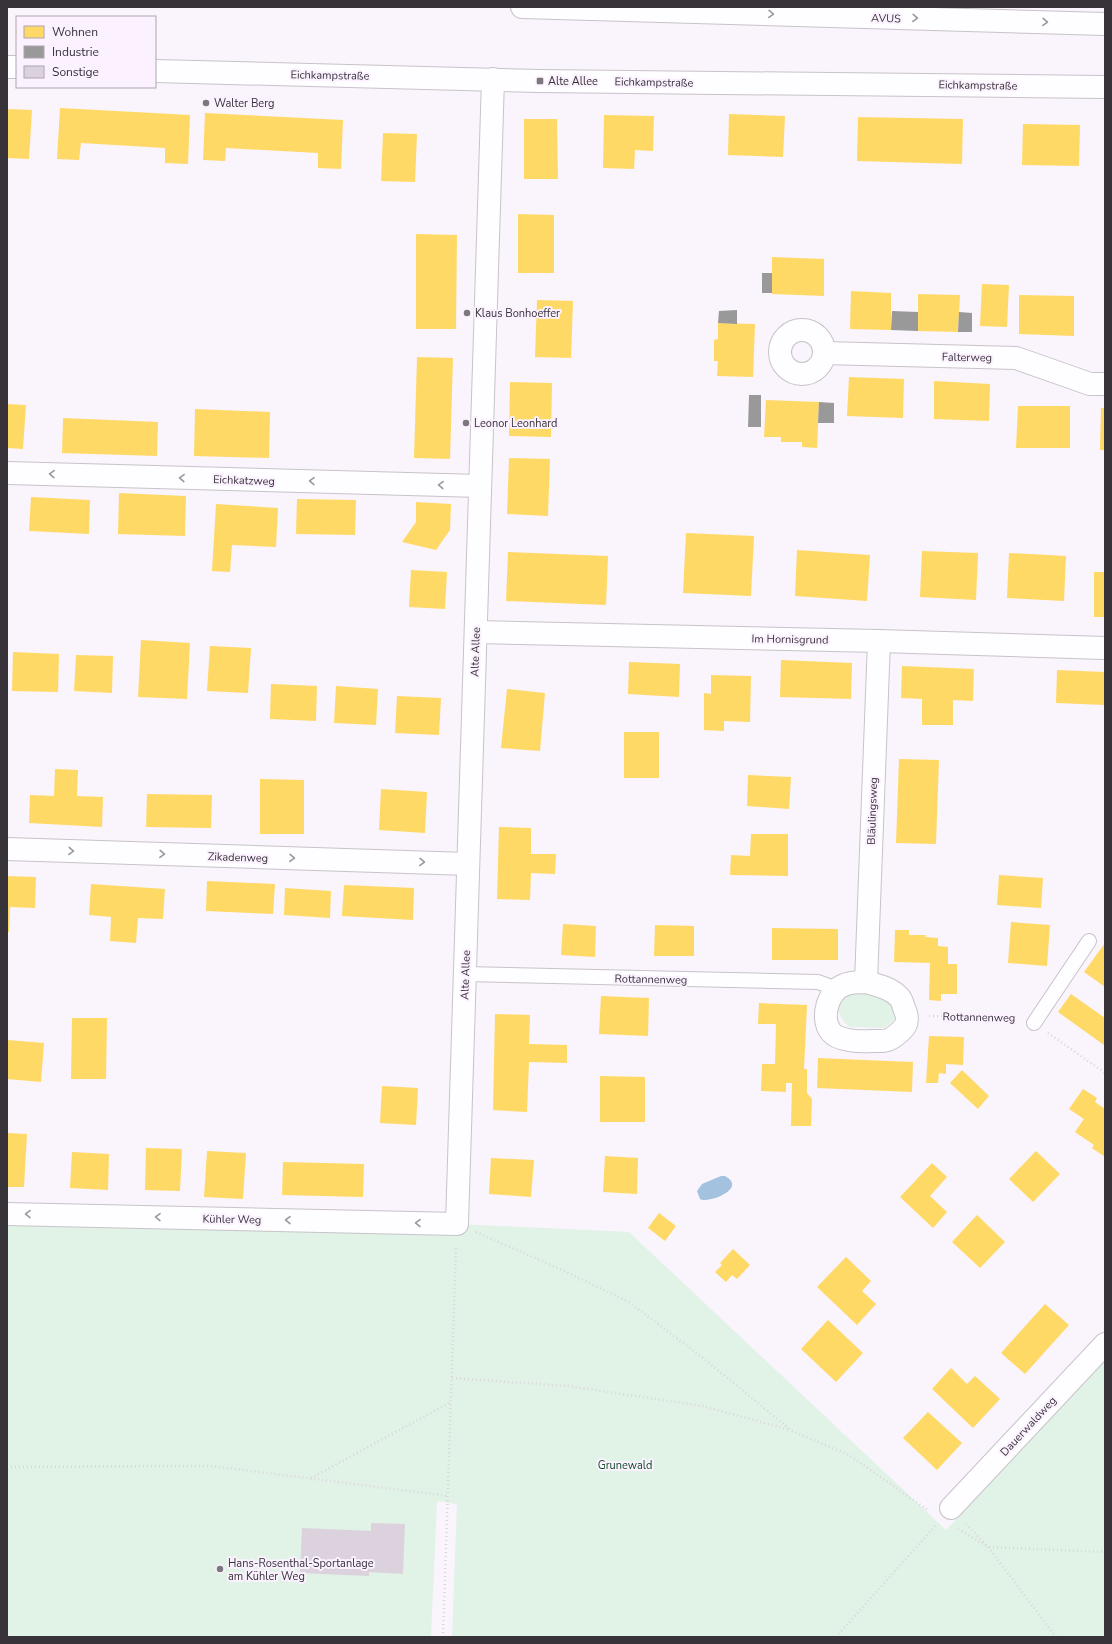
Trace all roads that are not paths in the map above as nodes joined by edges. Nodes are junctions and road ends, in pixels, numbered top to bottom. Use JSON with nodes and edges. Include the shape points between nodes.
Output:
{"nodes":[{"id":1,"x":522,"y":7,"type":"edge"},
{"id":2,"x":1105,"y":24,"type":"edge"},
{"id":3,"x":156,"y":71,"type":"edge"},
{"id":4,"x":493,"y":79,"type":"junction"},
{"id":5,"x":1105,"y":87,"type":"edge"},
{"id":6,"x":824,"y":353,"type":"dead end"},
{"id":7,"x":1105,"y":384,"type":"edge"},
{"id":8,"x":7,"y":473,"type":"edge"},
{"id":9,"x":480,"y":486,"type":"junction"},
{"id":10,"x":476,"y":632,"type":"junction"},
{"id":11,"x":879,"y":641,"type":"junction"},
{"id":12,"x":1105,"y":648,"type":"edge"},
{"id":13,"x":7,"y":849,"type":"edge"},
{"id":14,"x":468,"y":864,"type":"junction"},
{"id":15,"x":1089,"y":941,"type":"dead end"},
{"id":16,"x":465,"y":974,"type":"junction"},
{"id":17,"x":866,"y":982,"type":"junction"},
{"id":18,"x":837,"y":989,"type":"junction"},
{"id":19,"x":1034,"y":1023,"type":"road end"},
{"id":20,"x":7,"y":1214,"type":"edge"},
{"id":21,"x":457,"y":1224,"type":"joint"},
{"id":22,"x":1105,"y":1344,"type":"edge"},
{"id":23,"x":946,"y":1514,"type":"road end"}],
"edges":[{"from":1,"to":2,"type":"main road","name":"AVUS","one_way":true},
{"from":3,"to":4,"type":"main road","name":"Eichkampstraße"},
{"from":4,"to":5,"type":"main road","name":"Eichkampstraße"},
{"from":4,"to":9,"type":"main road","name":"Alte Allee"},
{"from":6,"to":7,"type":"main road","name":"Falterweg","via":[[1016,358],[1090,384]]},
{"from":9,"to":8,"type":"main road","name":"Eichkatzweg","one_way":true},
{"from":9,"to":10,"type":"main road","name":"Alte Allee"},
{"from":10,"to":11,"type":"main road","name":"Im Hornisgrund"},
{"from":10,"to":14,"type":"main road","name":"Alte Allee"},
{"from":11,"to":12,"type":"main road","name":"Im Hornisgrund"},
{"from":11,"to":17,"type":"main road","name":"Bläulingsweg"},
{"from":13,"to":14,"type":"main road","name":"Zikadenweg","one_way":true},
{"from":14,"to":16,"type":"main road","name":"Alte Allee"},
{"from":15,"to":19,"type":"lane"},
{"from":16,"to":18,"type":"lane","name":"Rottannenweg","via":[[818,982]]},
{"from":16,"to":21,"type":"main road","name":"Alte Allee"},
{"from":17,"to":18,"type":"main road","via":[[844,984]]},
{"from":17,"to":18,"type":"main road","via":[[888,989],[900,997],[907,1015],[906,1026],[888,1040],[859,1042],[840,1038],[831,1033],[826,1016],[827,1006]]},
{"from":21,"to":20,"type":"main road","name":"Kühler Weg","one_way":true},
{"from":22,"to":23,"type":"main road","name":"Dauerwaldweg"}]}
